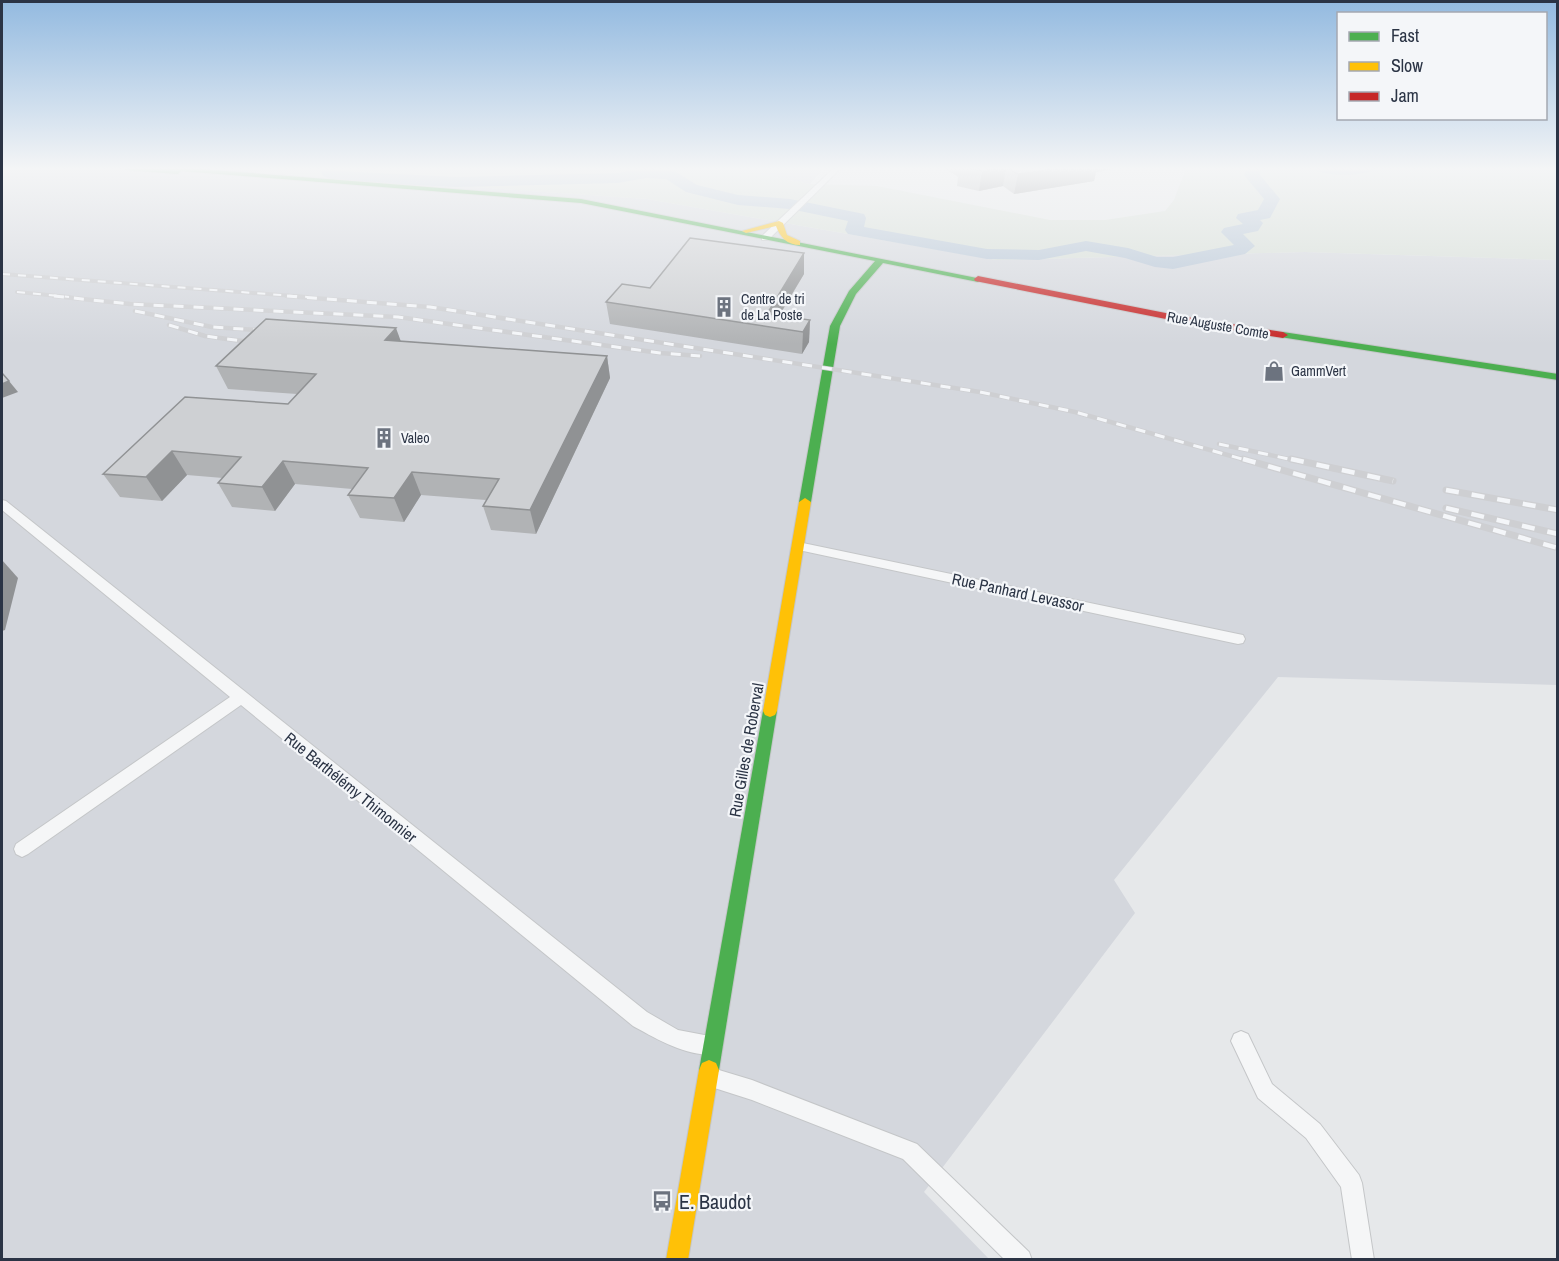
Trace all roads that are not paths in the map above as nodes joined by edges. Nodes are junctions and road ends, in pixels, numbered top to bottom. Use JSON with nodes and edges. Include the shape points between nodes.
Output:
{"nodes":[{"id":1,"x":708,"y":227,"type":"edge"},
{"id":2,"x":709,"y":227,"type":"edge"},
{"id":3,"x":765,"y":227,"type":"edge"},
{"id":4,"x":775,"y":227,"type":"edge"},
{"id":5,"x":780,"y":227,"type":"edge"},
{"id":6,"x":715,"y":228,"type":"junction"},
{"id":7,"x":730,"y":232,"type":"junction"},
{"id":8,"x":765,"y":238,"type":"junction"},
{"id":9,"x":802,"y":245,"type":"junction"},
{"id":10,"x":846,"y":254,"type":"junction"},
{"id":11,"x":880,"y":261,"type":"junction"},
{"id":12,"x":911,"y":266,"type":"junction"},
{"id":13,"x":867,"y":276,"type":"junction"},
{"id":14,"x":1557,"y":377,"type":"edge"},
{"id":15,"x":2,"y":504,"type":"edge"},
{"id":16,"x":798,"y":546,"type":"junction"},
{"id":17,"x":1238,"y":639,"type":"dead end"},
{"id":18,"x":241,"y":697,"type":"junction"},
{"id":19,"x":21,"y":849,"type":"dead end"},
{"id":20,"x":1240,"y":1041,"type":"dead end"},
{"id":21,"x":713,"y":1045,"type":"junction"},
{"id":22,"x":709,"y":1077,"type":"junction"},
{"id":23,"x":677,"y":1260,"type":"edge"},
{"id":24,"x":1021,"y":1260,"type":"edge"},
{"id":25,"x":1363,"y":1260,"type":"edge"}],
"edges":[{"from":1,"to":6,"type":"street"},
{"from":2,"to":6,"type":"street"},
{"from":3,"to":7,"type":"street"},
{"from":4,"to":8,"type":"street"},
{"from":5,"to":9,"type":"street","via":[[784,236]]},
{"from":6,"to":7,"type":"street","name":"Rue Auguste Comte"},
{"from":7,"to":8,"type":"street","name":"Rue Auguste Comte"},
{"from":8,"to":9,"type":"street","name":"Rue Auguste Comte"},
{"from":9,"to":10,"type":"street","name":"Rue Auguste Comte"},
{"from":10,"to":11,"type":"street","name":"Rue Auguste Comte"},
{"from":10,"to":13,"type":"street","via":[[863,264]]},
{"from":11,"to":12,"type":"street","name":"Rue Auguste Comte"},
{"from":11,"to":13,"type":"street","name":"Rue Gilles de Roberval"},
{"from":12,"to":13,"type":"street"},
{"from":12,"to":14,"type":"street","name":"Rue Auguste Comte","via":[[1186,320]]},
{"from":13,"to":16,"type":"street","name":"Rue Gilles de Roberval","via":[[852,293],[835,326]]},
{"from":15,"to":18,"type":"street","name":"Rue Barthélémy Thimonnier"},
{"from":16,"to":17,"type":"street","name":"Rue Panhard Levassor"},
{"from":16,"to":21,"type":"street","name":"Rue Gilles de Roberval"},
{"from":18,"to":19,"type":"street"},
{"from":18,"to":21,"type":"street","name":"Rue Barthélémy Thimonnier","via":[[640,1019],[676,1039]]},
{"from":20,"to":25,"type":"street","via":[[1265,1091],[1313,1131],[1351,1183]]},
{"from":21,"to":22,"type":"street","name":"Rue Gilles de Roberval"},
{"from":22,"to":23,"type":"street","name":"Rue Gilles de Roberval"},
{"from":22,"to":24,"type":"street","via":[[910,1151]]}]}
